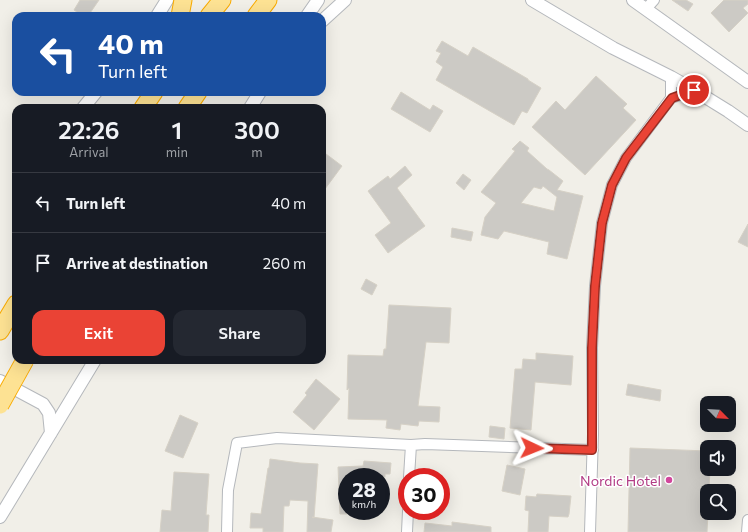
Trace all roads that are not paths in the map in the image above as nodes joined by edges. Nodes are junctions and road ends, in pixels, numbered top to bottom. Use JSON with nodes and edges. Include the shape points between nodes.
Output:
{"nodes":[{"id":1,"x":167,"y":0,"type":"edge"},
{"id":2,"x":183,"y":0,"type":"edge"},
{"id":3,"x":222,"y":0,"type":"edge"},
{"id":4,"x":268,"y":0,"type":"edge"},
{"id":5,"x":318,"y":0,"type":"edge"},
{"id":6,"x":532,"y":0,"type":"edge"},
{"id":7,"x":633,"y":0,"type":"edge"},
{"id":8,"x":341,"y":1,"type":"edge"},
{"id":9,"x":650,"y":4,"type":"edge"},
{"id":10,"x":160,"y":12,"type":"edge"},
{"id":11,"x":181,"y":12,"type":"edge"},
{"id":12,"x":212,"y":12,"type":"edge"},
{"id":13,"x":259,"y":12,"type":"edge"},
{"id":14,"x":310,"y":12,"type":"edge"},
{"id":15,"x":326,"y":17,"type":"edge"},
{"id":16,"x":671,"y":77,"type":"junction"},
{"id":17,"x":748,"y":82,"type":"edge"},
{"id":18,"x":694,"y":90,"type":"junction"},
{"id":19,"x":93,"y":96,"type":"edge"},
{"id":20,"x":672,"y":98,"type":"junction"},
{"id":21,"x":86,"y":104,"type":"edge"},
{"id":22,"x":748,"y":125,"type":"edge"},
{"id":23,"x":12,"y":310,"type":"edge"},
{"id":24,"x":0,"y":330,"type":"edge"},
{"id":25,"x":23,"y":364,"type":"edge"},
{"id":26,"x":92,"y":364,"type":"edge"},
{"id":27,"x":0,"y":381,"type":"edge"},
{"id":28,"x":0,"y":404,"type":"edge"},
{"id":29,"x":51,"y":433,"type":"junction"},
{"id":30,"x":411,"y":445,"type":"junction"},
{"id":31,"x":592,"y":450,"type":"junction"},
{"id":32,"x":410,"y":468,"type":"edge"},
{"id":33,"x":0,"y":517,"type":"edge"},
{"id":34,"x":408,"y":520,"type":"edge"},
{"id":35,"x":748,"y":520,"type":"edge"},
{"id":36,"x":227,"y":532,"type":"edge"},
{"id":37,"x":407,"y":532,"type":"edge"},
{"id":38,"x":590,"y":532,"type":"edge"},
{"id":39,"x":747,"y":532,"type":"edge"}],
"edges":[{"from":1,"to":10,"type":"street"},
{"from":2,"to":11,"type":"highway"},
{"from":3,"to":12,"type":"highway"},
{"from":4,"to":13,"type":"highway"},
{"from":5,"to":14,"type":"street"},
{"from":6,"to":16,"type":"street","via":[[613,48]]},
{"from":7,"to":9,"type":"street"},
{"from":8,"to":15,"type":"street"},
{"from":9,"to":17,"type":"street"},
{"from":16,"to":18,"type":"street"},
{"from":16,"to":20,"type":"street"},
{"from":18,"to":20,"type":"street"},
{"from":18,"to":22,"type":"street"},
{"from":19,"to":21,"type":"street"},
{"from":20,"to":31,"type":"street","via":[[626,158],[612,185],[602,223],[592,348]]},
{"from":23,"to":24,"type":"highway"},
{"from":25,"to":28,"type":"highway","bridge":true},
{"from":26,"to":29,"type":"street"},
{"from":27,"to":29,"type":"street","via":[[43,404],[49,413]]},
{"from":29,"to":33,"type":"street"},
{"from":30,"to":31,"type":"street"},
{"from":30,"to":32,"type":"street"},
{"from":30,"to":36,"type":"street","via":[[277,438],[237,443],[228,490]]},
{"from":31,"to":38,"type":"street"},
{"from":34,"to":37,"type":"street"},
{"from":35,"to":39,"type":"street"}]}
